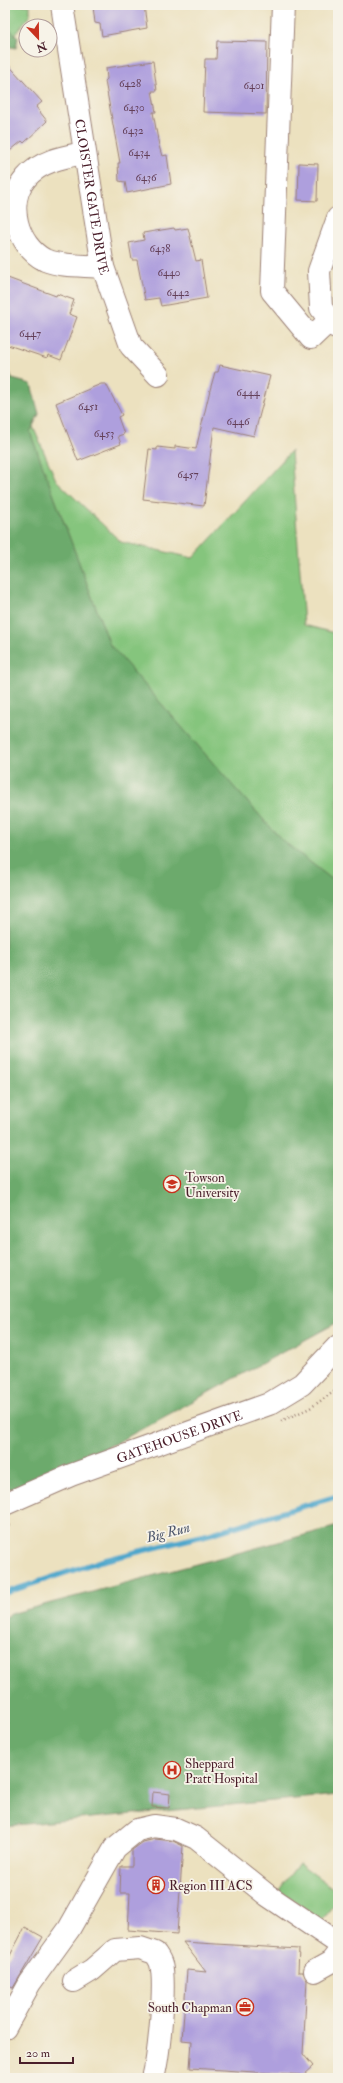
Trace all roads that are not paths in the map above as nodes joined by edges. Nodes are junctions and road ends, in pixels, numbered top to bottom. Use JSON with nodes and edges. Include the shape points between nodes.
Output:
{"nodes":[{"id":1,"x":62,"y":5,"type":"edge"},
{"id":2,"x":283,"y":5,"type":"edge"},
{"id":3,"x":84,"y":153,"type":"junction"},
{"id":4,"x":338,"y":218,"type":"edge"},
{"id":5,"x":103,"y":267,"type":"junction"},
{"id":6,"x":334,"y":323,"type":"edge"},
{"id":7,"x":158,"y":375,"type":"dead end"},
{"id":8,"x":338,"y":1346,"type":"edge"},
{"id":9,"x":5,"y":1504,"type":"edge"},
{"id":10,"x":338,"y":1943,"type":"edge"},
{"id":11,"x":338,"y":1953,"type":"edge"},
{"id":12,"x":315,"y":1971,"type":"dead end"},
{"id":13,"x":74,"y":1981,"type":"dead end"},
{"id":14,"x":5,"y":2028,"type":"edge"},
{"id":15,"x":153,"y":2078,"type":"edge"}],
"edges":[{"from":1,"to":3,"type":"street","name":"CLOISTER GATE DRIVE"},
{"from":2,"to":6,"type":"street","via":[[272,291],[311,338]]},
{"from":3,"to":5,"type":"street","name":"CLOISTER GATE DRIVE"},
{"from":3,"to":5,"type":"street","via":[[58,158],[40,166],[25,178],[15,204],[16,223],[24,240],[45,260]]},
{"from":4,"to":6,"type":"street","via":[[319,271],[321,308]]},
{"from":5,"to":7,"type":"street","name":"CLOISTER GATE DRIVE","via":[[131,346]]},
{"from":8,"to":9,"type":"street","name":"GATEHOUSE DRIVE","via":[[302,1384],[269,1404],[71,1475]]},
{"from":10,"to":14,"type":"street","via":[[267,1895],[196,1838],[176,1829],[154,1826],[137,1830],[115,1848],[69,1929],[30,1983]]},
{"from":11,"to":12,"type":"street","via":[[331,1962]]},
{"from":13,"to":15,"type":"street","via":[[92,1970],[115,1950],[140,1948],[155,1953],[160,1963],[163,1983],[157,2064]]}]}
